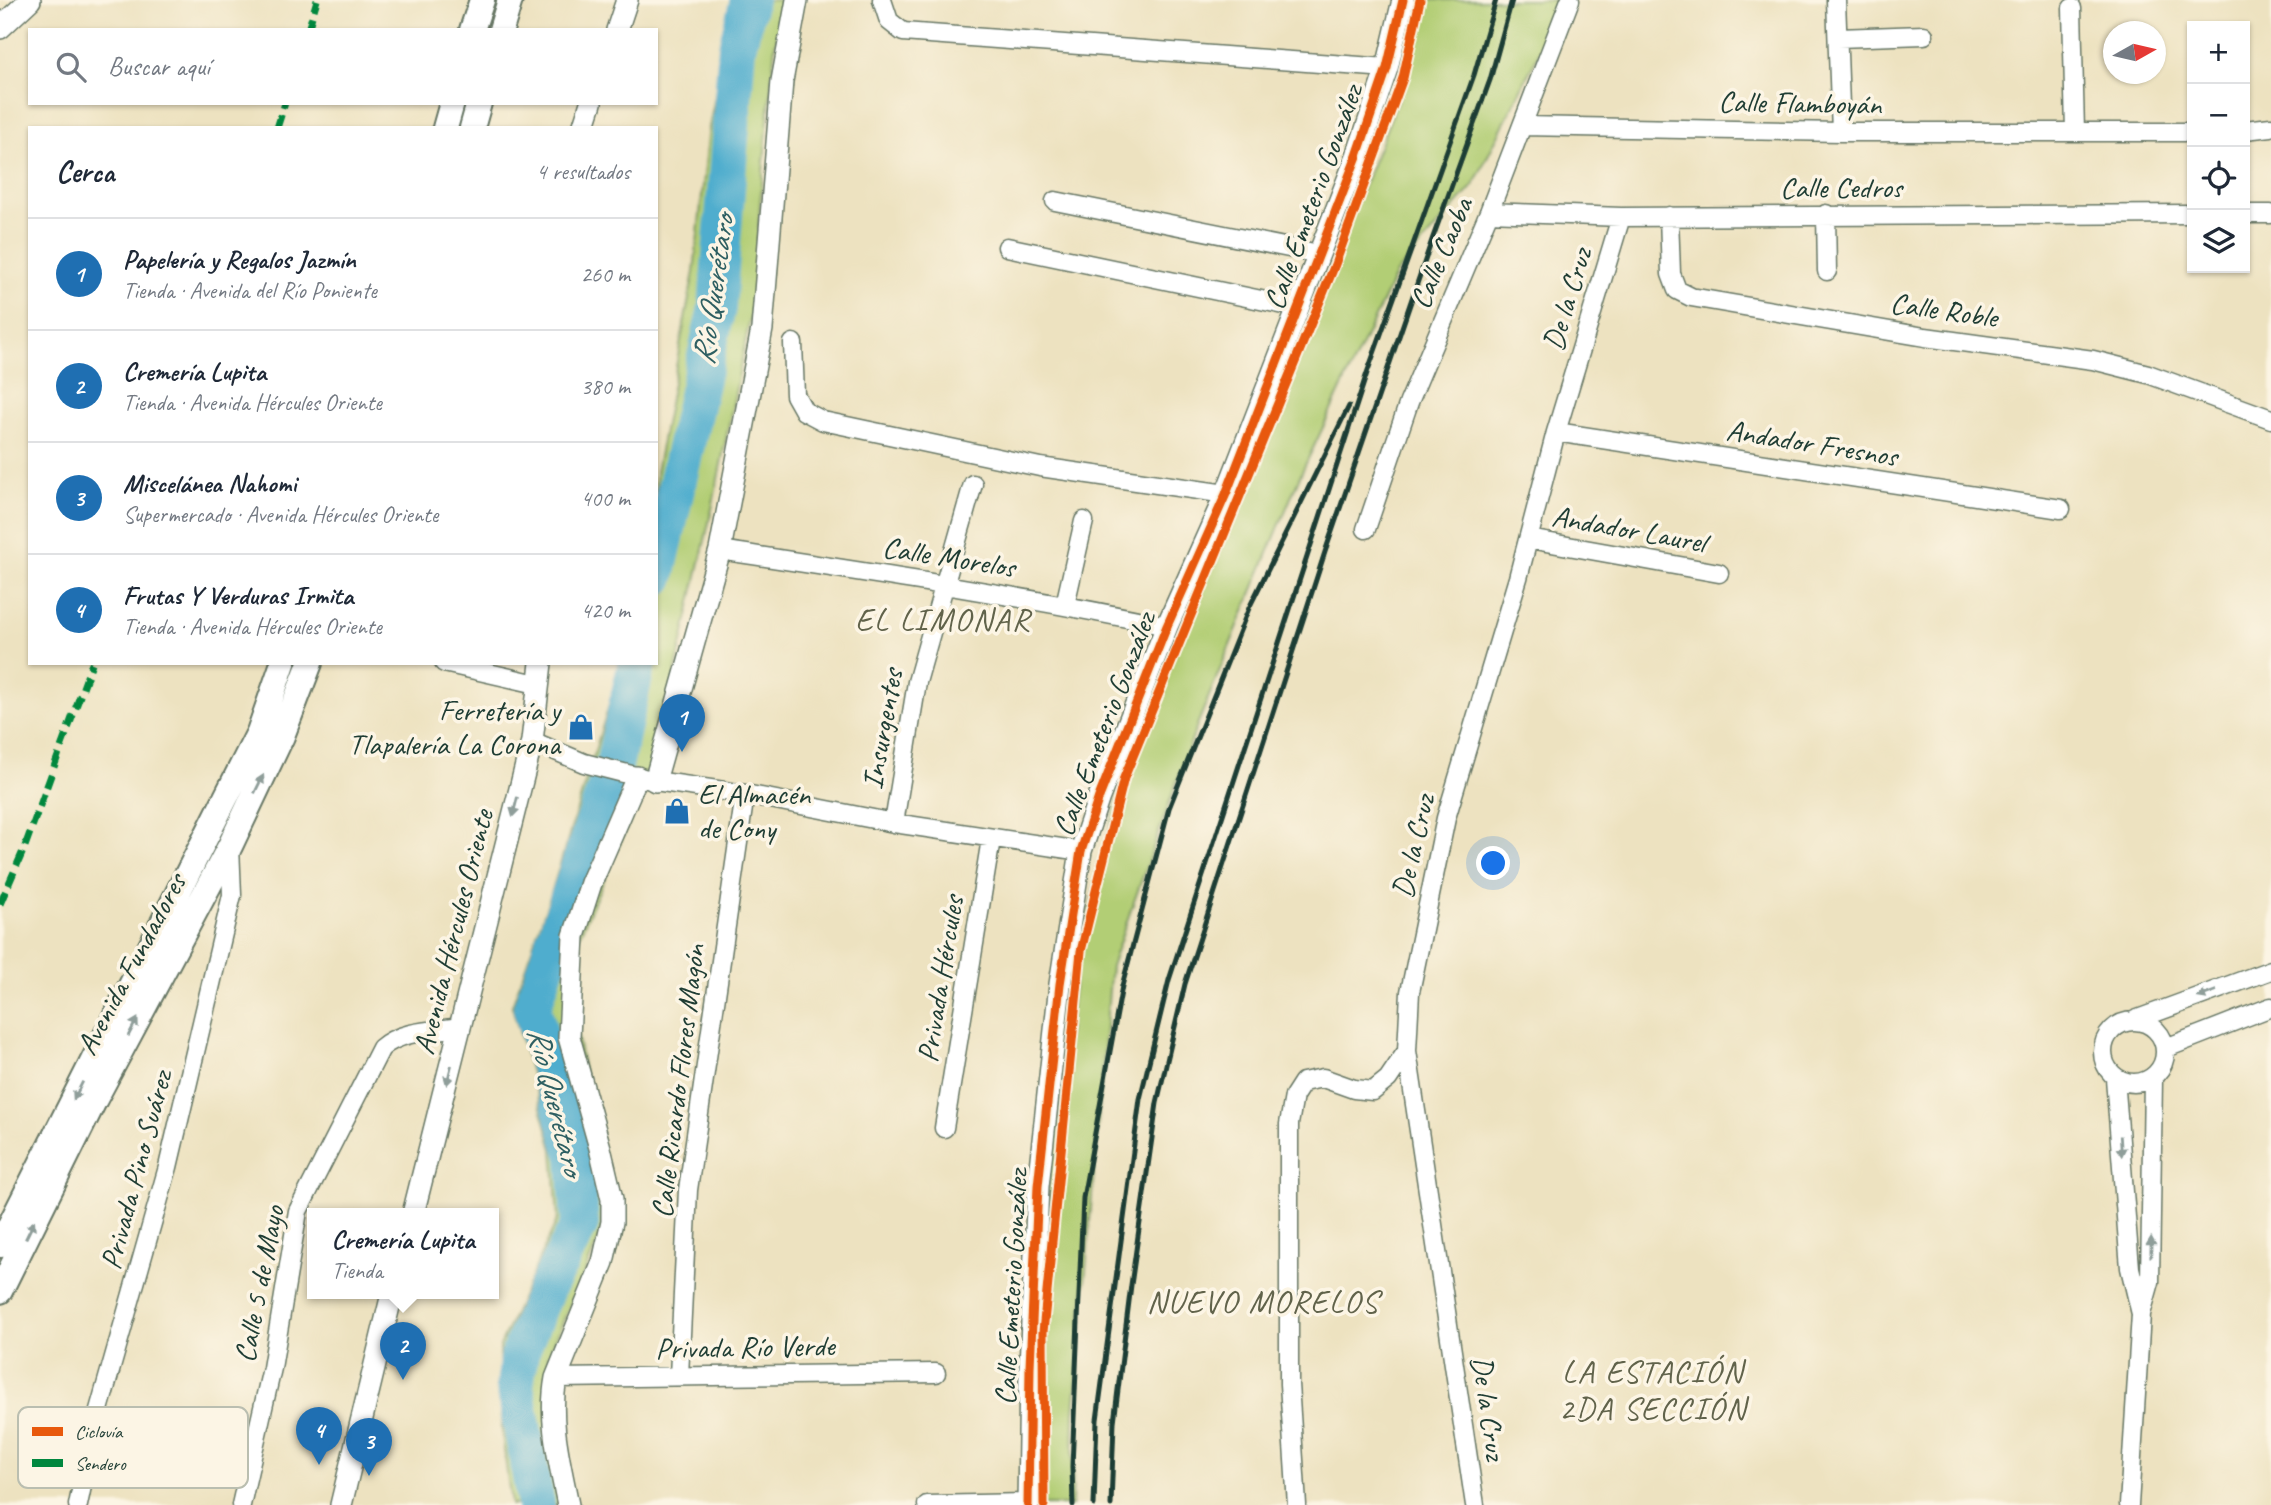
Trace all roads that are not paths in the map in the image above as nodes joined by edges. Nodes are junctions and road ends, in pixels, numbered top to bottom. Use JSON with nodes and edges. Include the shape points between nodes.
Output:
{"nodes":[{"id":1,"x":30,"y":0,"type":"edge"},
{"id":2,"x":482,"y":0,"type":"edge"},
{"id":3,"x":510,"y":0,"type":"edge"},
{"id":4,"x":627,"y":0,"type":"edge"},
{"id":5,"x":797,"y":0,"type":"edge"},
{"id":6,"x":882,"y":0,"type":"edge"},
{"id":7,"x":1403,"y":0,"type":"edge"},
{"id":8,"x":1570,"y":0,"type":"edge"},
{"id":9,"x":1836,"y":0,"type":"edge"},
{"id":10,"x":2072,"y":8,"type":"dead end"},
{"id":11,"x":473,"y":28,"type":"edge"},
{"id":12,"x":502,"y":28,"type":"edge"},
{"id":13,"x":618,"y":28,"type":"edge"},
{"id":14,"x":0,"y":29,"type":"edge"},
{"id":15,"x":1924,"y":35,"type":"dead end"},
{"id":16,"x":1838,"y":38,"type":"junction"},
{"id":17,"x":1387,"y":68,"type":"junction"},
{"id":18,"x":451,"y":105,"type":"edge"},
{"id":19,"x":478,"y":105,"type":"edge"},
{"id":20,"x":590,"y":105,"type":"edge"},
{"id":21,"x":446,"y":126,"type":"edge"},
{"id":22,"x":473,"y":126,"type":"edge"},
{"id":23,"x":584,"y":126,"type":"edge"},
{"id":24,"x":1523,"y":126,"type":"junction"},
{"id":25,"x":2271,"y":127,"type":"edge"},
{"id":26,"x":2250,"y":129,"type":"edge"},
{"id":27,"x":1841,"y":132,"type":"junction"},
{"id":28,"x":2076,"y":132,"type":"junction"},
{"id":29,"x":2187,"y":132,"type":"edge"},
{"id":30,"x":1055,"y":201,"type":"dead end"},
{"id":31,"x":1489,"y":212,"type":"junction"},
{"id":32,"x":1826,"y":214,"type":"junction"},
{"id":33,"x":2187,"y":214,"type":"edge"},
{"id":34,"x":2250,"y":214,"type":"edge"},
{"id":35,"x":2271,"y":214,"type":"edge"},
{"id":36,"x":1669,"y":216,"type":"junction"},
{"id":37,"x":1620,"y":217,"type":"junction"},
{"id":38,"x":1007,"y":247,"type":"dead end"},
{"id":39,"x":1319,"y":254,"type":"junction"},
{"id":40,"x":1827,"y":271,"type":"dead end"},
{"id":41,"x":1299,"y":308,"type":"junction"},
{"id":42,"x":793,"y":343,"type":"dead end"},
{"id":43,"x":2271,"y":419,"type":"edge"},
{"id":44,"x":1556,"y":432,"type":"junction"},
{"id":45,"x":973,"y":484,"type":"dead end"},
{"id":46,"x":1226,"y":494,"type":"junction"},
{"id":47,"x":2061,"y":509,"type":"dead end"},
{"id":48,"x":1084,"y":521,"type":"dead end"},
{"id":49,"x":1366,"y":529,"type":"dead end"},
{"id":50,"x":1529,"y":539,"type":"junction"},
{"id":51,"x":720,"y":550,"type":"junction"},
{"id":52,"x":1719,"y":573,"type":"dead end"},
{"id":53,"x":943,"y":584,"type":"junction"},
{"id":54,"x":1065,"y":605,"type":"junction"},
{"id":55,"x":1167,"y":626,"type":"junction"},
{"id":56,"x":282,"y":665,"type":"edge"},
{"id":57,"x":309,"y":665,"type":"edge"},
{"id":58,"x":461,"y":665,"type":"edge"},
{"id":59,"x":539,"y":674,"type":"edge"},
{"id":60,"x":532,"y":741,"type":"junction"},
{"id":61,"x":638,"y":777,"type":"junction"},
{"id":62,"x":746,"y":794,"type":"junction"},
{"id":63,"x":894,"y":823,"type":"junction"},
{"id":64,"x":991,"y":839,"type":"junction"},
{"id":65,"x":219,"y":840,"type":"junction"},
{"id":66,"x":1081,"y":851,"type":"junction"},
{"id":67,"x":2271,"y":971,"type":"edge"},
{"id":68,"x":2271,"y":1007,"type":"edge"},
{"id":69,"x":2135,"y":1020,"type":"junction"},
{"id":70,"x":461,"y":1027,"type":"junction"},
{"id":71,"x":2165,"y":1048,"type":"junction"},
{"id":72,"x":1407,"y":1051,"type":"junction"},
{"id":73,"x":2115,"y":1078,"type":"junction"},
{"id":74,"x":2153,"y":1078,"type":"junction"},
{"id":75,"x":944,"y":1128,"type":"dead end"},
{"id":76,"x":415,"y":1208,"type":"edge"},
{"id":77,"x":0,"y":1245,"type":"edge"},
{"id":78,"x":0,"y":1291,"type":"edge"},
{"id":79,"x":391,"y":1299,"type":"edge"},
{"id":80,"x":2141,"y":1314,"type":"junction"},
{"id":81,"x":936,"y":1373,"type":"dead end"},
{"id":82,"x":679,"y":1376,"type":"junction"},
{"id":83,"x":556,"y":1378,"type":"junction"},
{"id":84,"x":100,"y":1407,"type":"edge"},
{"id":85,"x":248,"y":1474,"type":"edge"},
{"id":86,"x":1028,"y":1504,"type":"edge"},
{"id":87,"x":341,"y":1505,"type":"edge"},
{"id":88,"x":568,"y":1505,"type":"edge"},
{"id":89,"x":926,"y":1505,"type":"edge"},
{"id":90,"x":1297,"y":1505,"type":"edge"},
{"id":91,"x":1475,"y":1505,"type":"edge"},
{"id":92,"x":2129,"y":1505,"type":"edge"}],
"edges":[{"from":1,"to":14,"type":"street"},
{"from":2,"to":11,"type":"main road"},
{"from":3,"to":12,"type":"main road"},
{"from":4,"to":13,"type":"street"},
{"from":5,"to":51,"type":"street","via":[[782,82],[762,329]]},
{"from":6,"to":17,"type":"street","via":[[889,20],[903,32]]},
{"from":7,"to":17,"type":"street","name":"Calle Emeterio González"},
{"from":8,"to":24,"type":"street","name":"Calle Caoba"},
{"from":9,"to":16,"type":"street"},
{"from":10,"to":28,"type":"street"},
{"from":15,"to":16,"type":"street"},
{"from":16,"to":27,"type":"street"},
{"from":17,"to":39,"type":"street","name":"Calle Emeterio González"},
{"from":18,"to":21,"type":"main road"},
{"from":19,"to":22,"type":"main road"},
{"from":20,"to":23,"type":"street"},
{"from":24,"to":27,"type":"street","name":"Calle Flamboyán"},
{"from":24,"to":31,"type":"street","name":"Calle Caoba"},
{"from":25,"to":26,"type":"street"},
{"from":27,"to":28,"type":"street","name":"Calle Flamboyán"},
{"from":28,"to":29,"type":"street","name":"Calle Flamboyán"},
{"from":30,"to":39,"type":"street"},
{"from":31,"to":37,"type":"street","name":"Calle Cedros"},
{"from":31,"to":49,"type":"street","name":"Calle Caoba","via":[[1409,402]]},
{"from":32,"to":33,"type":"street","name":"Calle Cedros"},
{"from":32,"to":36,"type":"street","name":"Calle Cedros"},
{"from":32,"to":40,"type":"street"},
{"from":34,"to":35,"type":"street"},
{"from":36,"to":37,"type":"street","name":"Calle Cedros"},
{"from":36,"to":43,"type":"street","name":"Calle Roble","via":[[1671,274],[1677,290],[1691,297],[2093,360],[2148,374]]},
{"from":37,"to":44,"type":"street","name":"De la Cruz"},
{"from":38,"to":41,"type":"street"},
{"from":39,"to":41,"type":"street","name":"Calle Emeterio González"},
{"from":41,"to":46,"type":"street","name":"Calle Emeterio González"},
{"from":42,"to":46,"type":"street","via":[[795,395],[804,411],[823,421],[1041,467]]},
{"from":44,"to":47,"type":"street","name":"Andador Fresnos"},
{"from":44,"to":50,"type":"street","name":"De la Cruz"},
{"from":45,"to":53,"type":"street","name":"Insurgentes"},
{"from":46,"to":55,"type":"street","name":"Calle Emeterio González"},
{"from":48,"to":54,"type":"street"},
{"from":50,"to":52,"type":"street","name":"Andador Laurel"},
{"from":50,"to":72,"type":"street","name":"De la Cruz","via":[[1446,818],[1410,992]]},
{"from":51,"to":53,"type":"street","name":"Calle Morelos"},
{"from":51,"to":61,"type":"street"},
{"from":53,"to":54,"type":"street","name":"Calle Morelos"},
{"from":53,"to":63,"type":"street","name":"Insurgentes","via":[[917,682]]},
{"from":54,"to":55,"type":"street","name":"Calle Morelos"},
{"from":55,"to":66,"type":"street","name":"Calle Emeterio González"},
{"from":56,"to":65,"type":"main road","name":"Avenida Fundadores"},
{"from":65,"to":57,"type":"main road","name":"Avenida Fundadores","one_way":true,"via":[[282,736]]},
{"from":58,"to":59,"type":"street"},
{"from":59,"to":60,"type":"street","name":"Avenida Hércules Oriente"},
{"from":60,"to":61,"type":"street","via":[[584,763]]},
{"from":60,"to":70,"type":"street","name":"Avenida Hércules Oriente","one_way":true},
{"from":61,"to":62,"type":"street"},
{"from":61,"to":83,"type":"street","via":[[591,883],[574,936],[569,1037],[612,1199],[612,1222],[603,1262]]},
{"from":62,"to":63,"type":"street"},
{"from":62,"to":82,"type":"street","name":"Calle Ricardo Flores Magón","via":[[688,1191]]},
{"from":63,"to":64,"type":"street"},
{"from":64,"to":66,"type":"street"},
{"from":64,"to":75,"type":"street","name":"Privada Hércules"},
{"from":65,"to":77,"type":"main road","name":"Avenida Fundadores","one_way":true},
{"from":78,"to":65,"type":"main road","name":"Avenida Fundadores","one_way":true},
{"from":65,"to":84,"type":"street","name":"Privada Pino Suárez","via":[[232,895],[168,1167]]},
{"from":66,"to":86,"type":"street","name":"Calle Emeterio González","via":[[1060,984],[1038,1186]]},
{"from":67,"to":69,"type":"street","one_way":true},
{"from":68,"to":71,"type":"street"},
{"from":69,"to":71,"type":"street","via":[[2149,1024]]},
{"from":69,"to":73,"type":"street","via":[[2119,1024],[2107,1035],[2102,1050],[2105,1066]]},
{"from":70,"to":76,"type":"street","name":"Avenida Hércules Oriente","one_way":true},
{"from":70,"to":85,"type":"street","name":"Calle 5 de Mayo","via":[[408,1034],[381,1048],[298,1211],[272,1368]]},
{"from":71,"to":74,"type":"street","via":[[2163,1065]]},
{"from":72,"to":90,"type":"street","via":[[1388,1079],[1373,1091],[1323,1077],[1303,1082],[1294,1096],[1289,1125],[1289,1384]]},
{"from":72,"to":91,"type":"street","name":"De la Cruz"},
{"from":73,"to":74,"type":"street","via":[[2127,1084]]},
{"from":73,"to":80,"type":"street","one_way":true,"via":[[2130,1268]]},
{"from":80,"to":74,"type":"street","one_way":true,"via":[[2150,1282]]},
{"from":79,"to":87,"type":"street"},
{"from":80,"to":92,"type":"street"},
{"from":81,"to":82,"type":"street","name":"Privada Río Verde"},
{"from":82,"to":83,"type":"street","name":"Privada Río Verde"},
{"from":83,"to":88,"type":"street","via":[[552,1420]]},
{"from":86,"to":89,"type":"street"}]}
